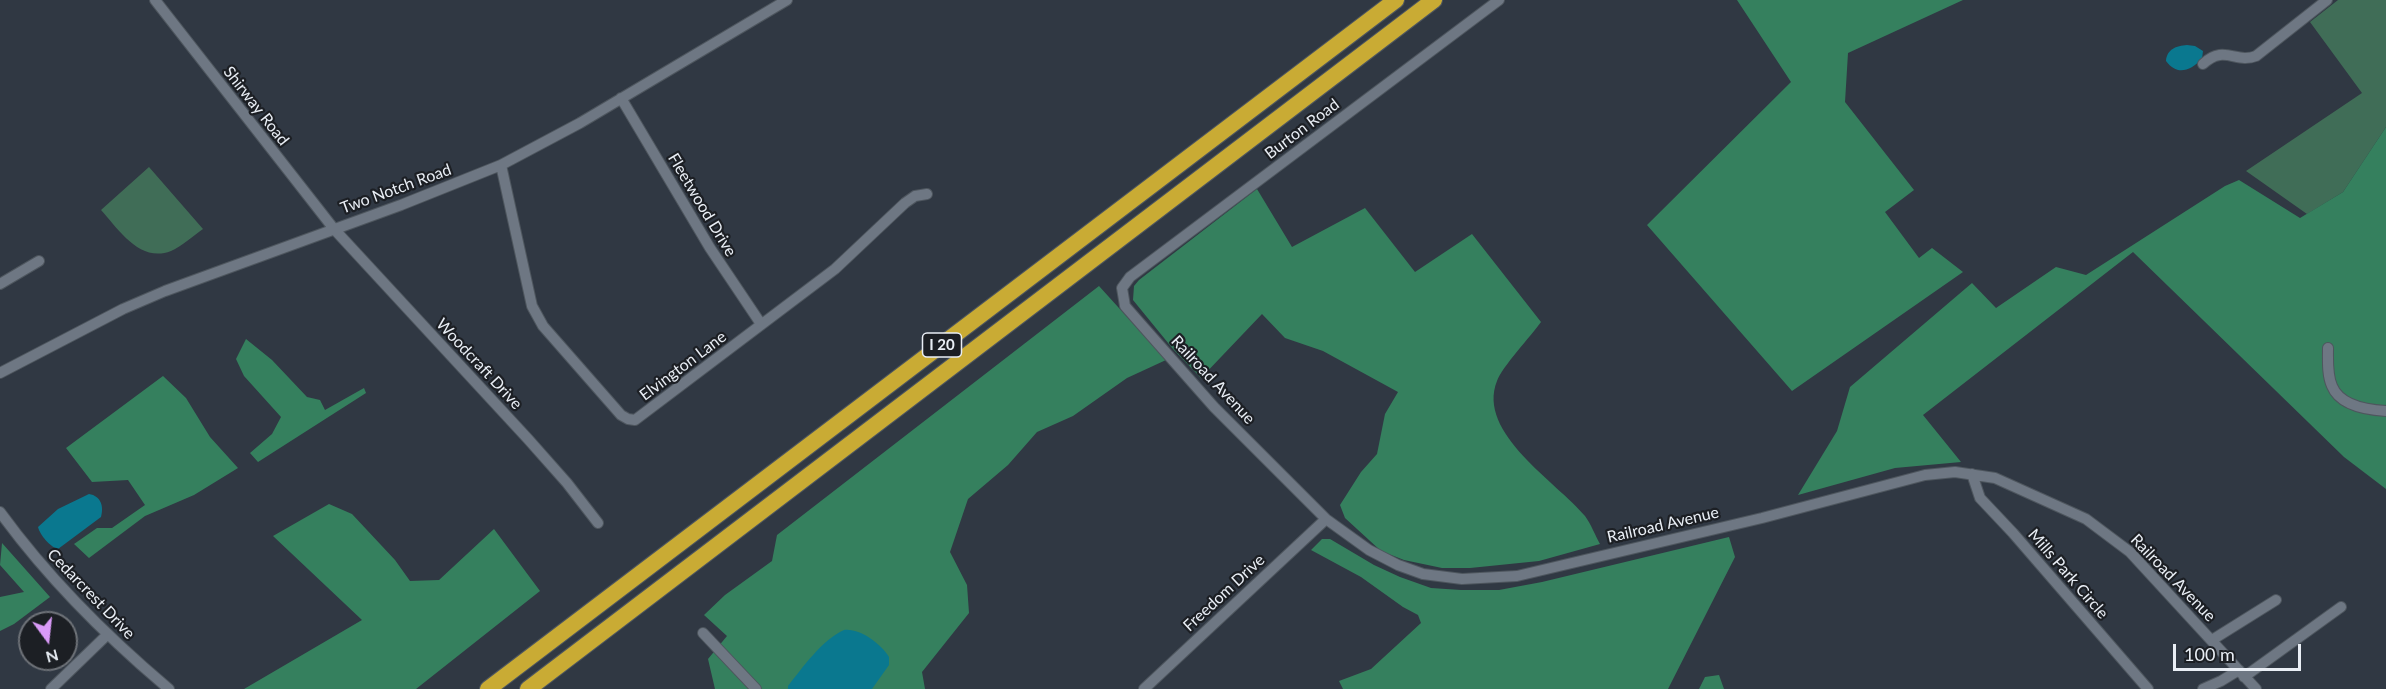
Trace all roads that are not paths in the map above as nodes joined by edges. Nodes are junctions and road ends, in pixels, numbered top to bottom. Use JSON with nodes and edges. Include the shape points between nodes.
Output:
{"nodes":[{"id":1,"x":155,"y":0,"type":"edge"},
{"id":2,"x":787,"y":0,"type":"edge"},
{"id":3,"x":1396,"y":0,"type":"edge"},
{"id":4,"x":1434,"y":0,"type":"edge"},
{"id":5,"x":1499,"y":0,"type":"edge"},
{"id":6,"x":2327,"y":0,"type":"edge"},
{"id":7,"x":2203,"y":63,"type":"dead end"},
{"id":8,"x":621,"y":98,"type":"junction"},
{"id":9,"x":501,"y":165,"type":"junction"},
{"id":10,"x":927,"y":194,"type":"dead end"},
{"id":11,"x":333,"y":229,"type":"junction"},
{"id":12,"x":39,"y":261,"type":"dead end"},
{"id":13,"x":1125,"y":283,"type":"joint"},
{"id":14,"x":0,"y":284,"type":"edge"},
{"id":15,"x":761,"y":324,"type":"junction"},
{"id":16,"x":2328,"y":348,"type":"dead end"},
{"id":17,"x":0,"y":373,"type":"edge"},
{"id":18,"x":2386,"y":411,"type":"edge"},
{"id":19,"x":1972,"y":474,"type":"junction"},
{"id":20,"x":0,"y":512,"type":"edge"},
{"id":21,"x":1326,"y":519,"type":"junction"},
{"id":22,"x":598,"y":524,"type":"dead end"},
{"id":23,"x":2276,"y":600,"type":"dead end"},
{"id":24,"x":2341,"y":607,"type":"dead end"},
{"id":25,"x":703,"y":633,"type":"dead end"},
{"id":26,"x":108,"y":634,"type":"junction"},
{"id":27,"x":2212,"y":640,"type":"junction"},
{"id":28,"x":2242,"y":673,"type":"junction"},
{"id":29,"x":51,"y":689,"type":"edge"},
{"id":30,"x":169,"y":689,"type":"edge"},
{"id":31,"x":488,"y":689,"type":"edge"},
{"id":32,"x":528,"y":689,"type":"edge"},
{"id":33,"x":756,"y":689,"type":"edge"},
{"id":34,"x":1144,"y":689,"type":"edge"},
{"id":35,"x":2148,"y":689,"type":"edge"},
{"id":36,"x":2203,"y":689,"type":"edge"},
{"id":37,"x":2256,"y":689,"type":"edge"}],
"edges":[{"from":1,"to":11,"type":"street","name":"Shirway Road"},
{"from":2,"to":8,"type":"street","name":"Two Notch Road"},
{"from":3,"to":31,"type":"highway","number":"I 20"},
{"from":4,"to":32,"type":"highway","number":"I 20"},
{"from":5,"to":13,"type":"street","name":"Burton Road"},
{"from":6,"to":7,"type":"street","via":[[2256,56],[2218,55]]},
{"from":8,"to":9,"type":"street","name":"Two Notch Road"},
{"from":8,"to":15,"type":"street","name":"Fleetwood Drive","via":[[710,248]]},
{"from":9,"to":11,"type":"street","name":"Two Notch Road"},
{"from":9,"to":15,"type":"street","name":"Elvington Lane","via":[[535,313],[568,357],[628,419],[642,416]]},
{"from":10,"to":15,"type":"street","name":"Elvington Lane","via":[[905,203],[835,269]]},
{"from":11,"to":17,"type":"street","name":"Two Notch Road","via":[[155,295]]},
{"from":11,"to":22,"type":"street","name":"Woodcraft Drive","via":[[528,439]]},
{"from":12,"to":14,"type":"street"},
{"from":13,"to":21,"type":"street","name":"Railroad Avenue","via":[[1122,294],[1130,312],[1214,407]]},
{"from":16,"to":18,"type":"street","via":[[2332,387],[2338,394],[2359,407]]},
{"from":19,"to":21,"type":"street","name":"Railroad Avenue","via":[[1925,475],[1762,518],[1492,579],[1437,577],[1409,569],[1369,550]]},
{"from":19,"to":27,"type":"street","name":"Railroad Avenue","via":[[1995,478],[2068,509],[2098,527],[2135,557]]},
{"from":19,"to":35,"type":"street","name":"Mills Park Circle","via":[[1980,498]]},
{"from":20,"to":26,"type":"street","name":"Cedarcrest Drive","via":[[53,579]]},
{"from":21,"to":34,"type":"street","name":"Freedom Drive"},
{"from":23,"to":27,"type":"street"},
{"from":24,"to":28,"type":"street"},
{"from":25,"to":33,"type":"street"},
{"from":26,"to":29,"type":"street"},
{"from":26,"to":30,"type":"street","name":"Cedarcrest Drive"},
{"from":27,"to":28,"type":"street","name":"Railroad Avenue"},
{"from":28,"to":36,"type":"street"},
{"from":28,"to":37,"type":"street","name":"Railroad Avenue"}]}
